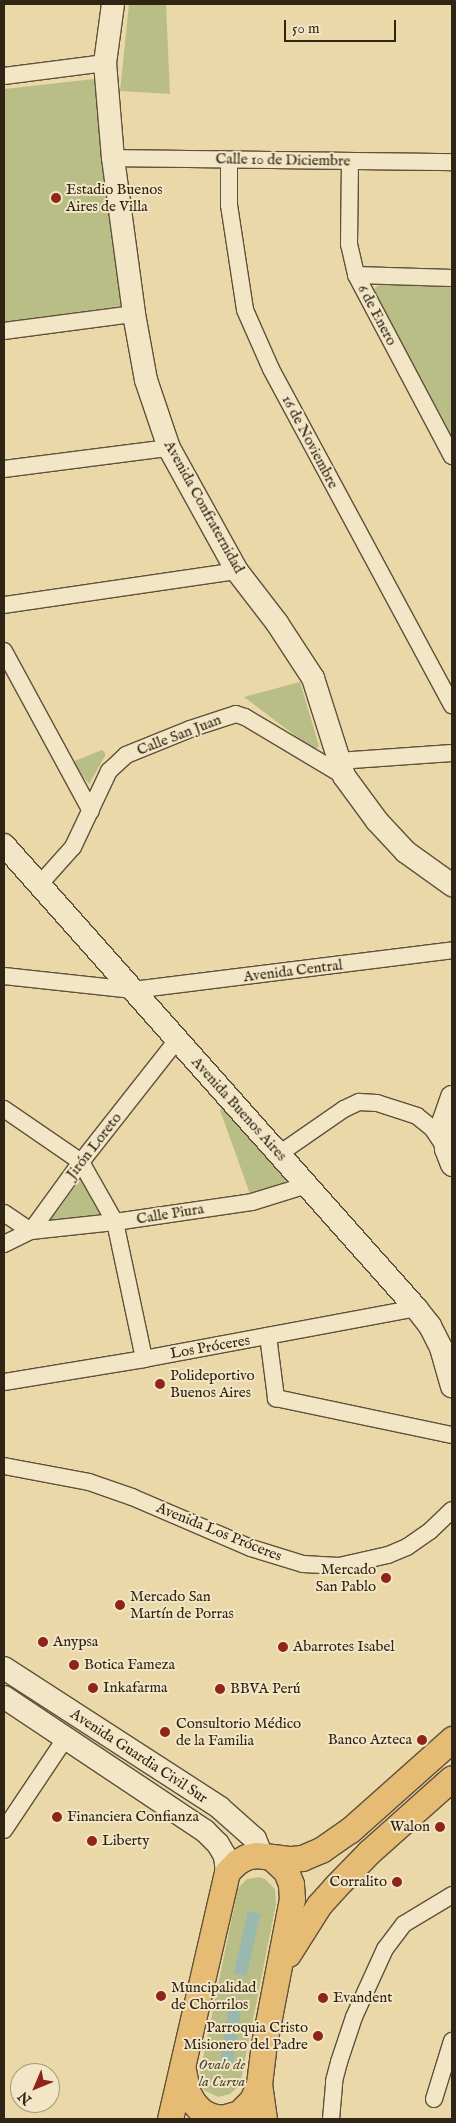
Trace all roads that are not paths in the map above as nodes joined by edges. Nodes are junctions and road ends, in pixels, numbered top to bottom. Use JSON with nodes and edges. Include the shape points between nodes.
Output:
{"nodes":[{"id":1,"x":113,"y":4,"type":"edge"},
{"id":2,"x":105,"y":63,"type":"junction"},
{"id":3,"x":4,"y":76,"type":"edge"},
{"id":4,"x":113,"y":158,"type":"junction"},
{"id":5,"x":229,"y":160,"type":"junction"},
{"id":6,"x":350,"y":161,"type":"junction"},
{"id":7,"x":452,"y":162,"type":"edge"},
{"id":8,"x":356,"y":275,"type":"junction"},
{"id":9,"x":452,"y":278,"type":"edge"},
{"id":10,"x":134,"y":314,"type":"junction"},
{"id":11,"x":4,"y":331,"type":"edge"},
{"id":12,"x":170,"y":448,"type":"junction"},
{"id":13,"x":452,"y":456,"type":"edge"},
{"id":14,"x":4,"y":469,"type":"edge"},
{"id":15,"x":237,"y":571,"type":"junction"},
{"id":16,"x":4,"y":605,"type":"edge"},
{"id":17,"x":4,"y":651,"type":"edge"},
{"id":18,"x":452,"y":705,"type":"edge"},
{"id":19,"x":452,"y":753,"type":"edge"},
{"id":20,"x":341,"y":769,"type":"junction"},
{"id":21,"x":91,"y":811,"type":"junction"},
{"id":22,"x":4,"y":845,"type":"edge"},
{"id":23,"x":39,"y":885,"type":"junction"},
{"id":24,"x":452,"y":885,"type":"edge"},
{"id":25,"x":452,"y":950,"type":"edge"},
{"id":26,"x":4,"y":976,"type":"edge"},
{"id":27,"x":134,"y":990,"type":"junction"},
{"id":28,"x":177,"y":1040,"type":"junction"},
{"id":29,"x":452,"y":1097,"type":"edge"},
{"id":30,"x":4,"y":1109,"type":"edge"},
{"id":31,"x":279,"y":1154,"type":"junction"},
{"id":32,"x":449,"y":1157,"type":"edge"},
{"id":33,"x":81,"y":1162,"type":"junction"},
{"id":34,"x":307,"y":1185,"type":"junction"},
{"id":35,"x":4,"y":1213,"type":"edge"},
{"id":36,"x":115,"y":1222,"type":"junction"},
{"id":37,"x":30,"y":1231,"type":"junction"},
{"id":38,"x":4,"y":1244,"type":"edge"},
{"id":39,"x":416,"y":1308,"type":"junction"},
{"id":40,"x":268,"y":1336,"type":"junction"},
{"id":41,"x":144,"y":1359,"type":"junction"},
{"id":42,"x":4,"y":1382,"type":"edge"},
{"id":43,"x":452,"y":1386,"type":"edge"},
{"id":44,"x":452,"y":1435,"type":"edge"},
{"id":45,"x":4,"y":1466,"type":"edge"},
{"id":46,"x":452,"y":1510,"type":"edge"},
{"id":47,"x":4,"y":1668,"type":"edge"},
{"id":48,"x":4,"y":1698,"type":"edge"},
{"id":49,"x":65,"y":1739,"type":"junction"},
{"id":50,"x":452,"y":1740,"type":"edge"},
{"id":51,"x":452,"y":1778,"type":"edge"},
{"id":52,"x":4,"y":1830,"type":"edge"},
{"id":53,"x":267,"y":1856,"type":"junction"},
{"id":54,"x":227,"y":1872,"type":"junction"},
{"id":55,"x":452,"y":1895,"type":"edge"},
{"id":56,"x":278,"y":1972,"type":"junction"},
{"id":57,"x":452,"y":2040,"type":"edge"},
{"id":58,"x":183,"y":2066,"type":"junction"},
{"id":59,"x":259,"y":2084,"type":"junction"},
{"id":60,"x":434,"y":2099,"type":"dead end"},
{"id":61,"x":170,"y":2119,"type":"edge"},
{"id":62,"x":222,"y":2119,"type":"edge"},
{"id":63,"x":264,"y":2119,"type":"edge"},
{"id":64,"x":330,"y":2119,"type":"edge"}],
"edges":[{"from":1,"to":2,"type":"street","name":"Avenida Confraternidad"},
{"from":2,"to":3,"type":"street"},
{"from":2,"to":4,"type":"street","name":"Avenida Confraternidad"},
{"from":4,"to":5,"type":"street","name":"Calle 10 de Diciembre"},
{"from":4,"to":10,"type":"street","name":"Avenida Confraternidad"},
{"from":5,"to":6,"type":"street","name":"Calle 10 de Diciembre"},
{"from":5,"to":18,"type":"street","name":"16 de Noviembre","via":[[229,205],[245,310],[289,404]]},
{"from":6,"to":7,"type":"street","name":"Calle 10 de Diciembre"},
{"from":6,"to":8,"type":"street","name":"6 de Enero","via":[[349,244]]},
{"from":8,"to":9,"type":"street"},
{"from":8,"to":13,"type":"street","name":"6 de Enero"},
{"from":10,"to":11,"type":"street"},
{"from":10,"to":12,"type":"street","name":"Avenida Confraternidad","via":[[146,380]]},
{"from":12,"to":14,"type":"street"},
{"from":12,"to":15,"type":"street","name":"Avenida Confraternidad"},
{"from":15,"to":16,"type":"street"},
{"from":15,"to":20,"type":"street","name":"Avenida Confraternidad","via":[[313,678]]},
{"from":17,"to":21,"type":"street"},
{"from":19,"to":20,"type":"street"},
{"from":20,"to":21,"type":"street","name":"Calle San Juan","via":[[236,714],[126,755],[109,771]]},
{"from":20,"to":24,"type":"street","name":"Avenida Confraternidad","via":[[376,822],[406,852]]},
{"from":21,"to":23,"type":"street","name":"Calle San Juan","via":[[74,847]]},
{"from":22,"to":23,"type":"street","name":"Avenida Buenos Aires"},
{"from":23,"to":27,"type":"street","name":"Avenida Buenos Aires"},
{"from":25,"to":27,"type":"street","name":"Avenida Central"},
{"from":26,"to":27,"type":"street","name":"Avenida Central"},
{"from":27,"to":28,"type":"street","name":"Avenida Buenos Aires"},
{"from":28,"to":31,"type":"street","name":"Avenida Buenos Aires"},
{"from":28,"to":33,"type":"street","name":"Jirón Loreto"},
{"from":29,"to":32,"type":"street","via":[[444,1120]]},
{"from":30,"to":33,"type":"street"},
{"from":31,"to":32,"type":"street","via":[[359,1102],[377,1103],[417,1116],[432,1128]]},
{"from":31,"to":34,"type":"street","name":"Avenida Buenos Aires"},
{"from":33,"to":36,"type":"street"},
{"from":33,"to":37,"type":"street","name":"Jirón Loreto"},
{"from":34,"to":36,"type":"street","name":"Calle Piura","via":[[252,1202]]},
{"from":34,"to":39,"type":"street","name":"Avenida Buenos Aires"},
{"from":35,"to":37,"type":"street"},
{"from":36,"to":37,"type":"street","name":"Calle Piura"},
{"from":36,"to":41,"type":"street"},
{"from":37,"to":38,"type":"street","name":"Jirón Loreto"},
{"from":39,"to":40,"type":"street","name":"Los Próceres"},
{"from":39,"to":43,"type":"street","name":"Avenida Buenos Aires","via":[[441,1348]]},
{"from":40,"to":41,"type":"street","name":"Los Próceres"},
{"from":40,"to":44,"type":"street","via":[[276,1398]]},
{"from":41,"to":42,"type":"street","name":"Los Próceres"},
{"from":45,"to":46,"type":"street","name":"Avenida Los Próceres","via":[[89,1482],[250,1548],[303,1564],[338,1566],[388,1555],[430,1531]]},
{"from":47,"to":53,"type":"street","name":"Avenida Guardia Civil Sur","via":[[220,1808],[255,1839]]},
{"from":48,"to":49,"type":"street","name":"Avenida Guardia Civil Sur"},
{"from":49,"to":52,"type":"street"},
{"from":49,"to":54,"type":"street","name":"Avenida Guardia Civil Sur","via":[[205,1830],[218,1844]]},
{"from":50,"to":53,"type":"main road","via":[[336,1840],[302,1858]]},
{"from":51,"to":56,"type":"main road","via":[[335,1887],[306,1924]]},
{"from":53,"to":54,"type":"main road","via":[[246,1857]]},
{"from":53,"to":56,"type":"main road","via":[[286,1871],[291,1884],[292,1899]]},
{"from":54,"to":58,"type":"main road"},
{"from":55,"to":64,"type":"street","via":[[404,1924],[385,1949],[354,2017],[339,2062]]},
{"from":56,"to":59,"type":"main road"},
{"from":57,"to":60,"type":"street"},
{"from":58,"to":61,"type":"main road"},
{"from":58,"to":62,"type":"main road","via":[[192,2102],[201,2111]]},
{"from":59,"to":62,"type":"main road","via":[[246,2108]]},
{"from":59,"to":63,"type":"main road"}]}
